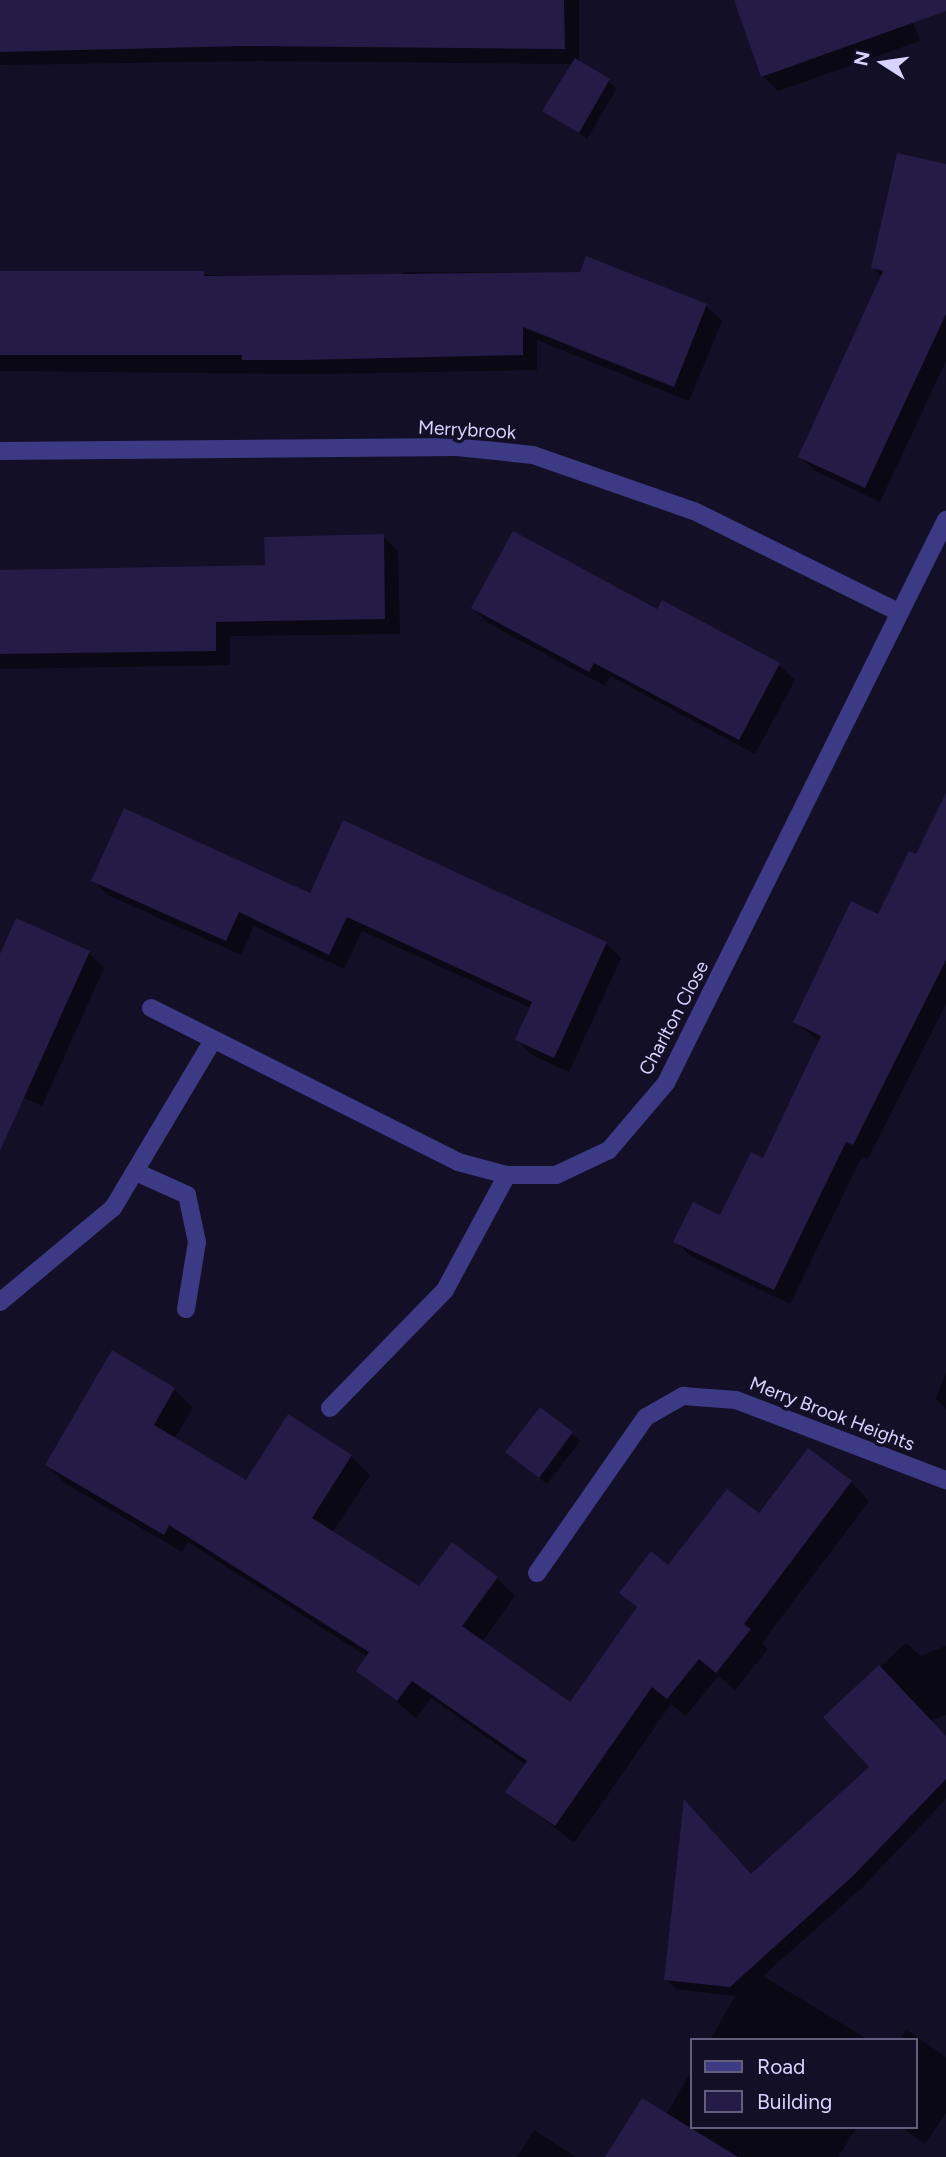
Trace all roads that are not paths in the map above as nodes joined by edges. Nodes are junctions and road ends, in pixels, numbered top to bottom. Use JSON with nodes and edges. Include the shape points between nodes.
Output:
{"nodes":[{"id":1,"x":0,"y":451,"type":"edge"},
{"id":2,"x":946,"y":520,"type":"edge"},
{"id":3,"x":898,"y":612,"type":"junction"},
{"id":4,"x":151,"y":1008,"type":"dead end"},
{"id":5,"x":213,"y":1040,"type":"junction"},
{"id":6,"x":136,"y":1172,"type":"junction"},
{"id":7,"x":507,"y":1175,"type":"junction"},
{"id":8,"x":0,"y":1302,"type":"edge"},
{"id":9,"x":187,"y":1309,"type":"dead end"},
{"id":10,"x":330,"y":1408,"type":"dead end"},
{"id":11,"x":946,"y":1479,"type":"edge"},
{"id":12,"x":537,"y":1573,"type":"dead end"}],
"edges":[{"from":1,"to":3,"type":"street","name":"Merrybrook","via":[[457,447],[533,455],[694,511]]},
{"from":2,"to":3,"type":"street","name":"Charlton Close"},
{"from":3,"to":7,"type":"street","name":"Charlton Close","via":[[666,1083],[609,1150],[556,1175]]},
{"from":4,"to":5,"type":"street","name":"Charlton Close"},
{"from":5,"to":6,"type":"street"},
{"from":5,"to":7,"type":"street","name":"Charlton Close","via":[[458,1162]]},
{"from":6,"to":8,"type":"street","via":[[113,1208]]},
{"from":6,"to":9,"type":"street","via":[[187,1195],[197,1242]]},
{"from":7,"to":10,"type":"street","via":[[445,1290]]},
{"from":11,"to":12,"type":"street","name":"Merry Brook Heights","via":[[736,1400],[683,1396],[646,1417]]}]}
